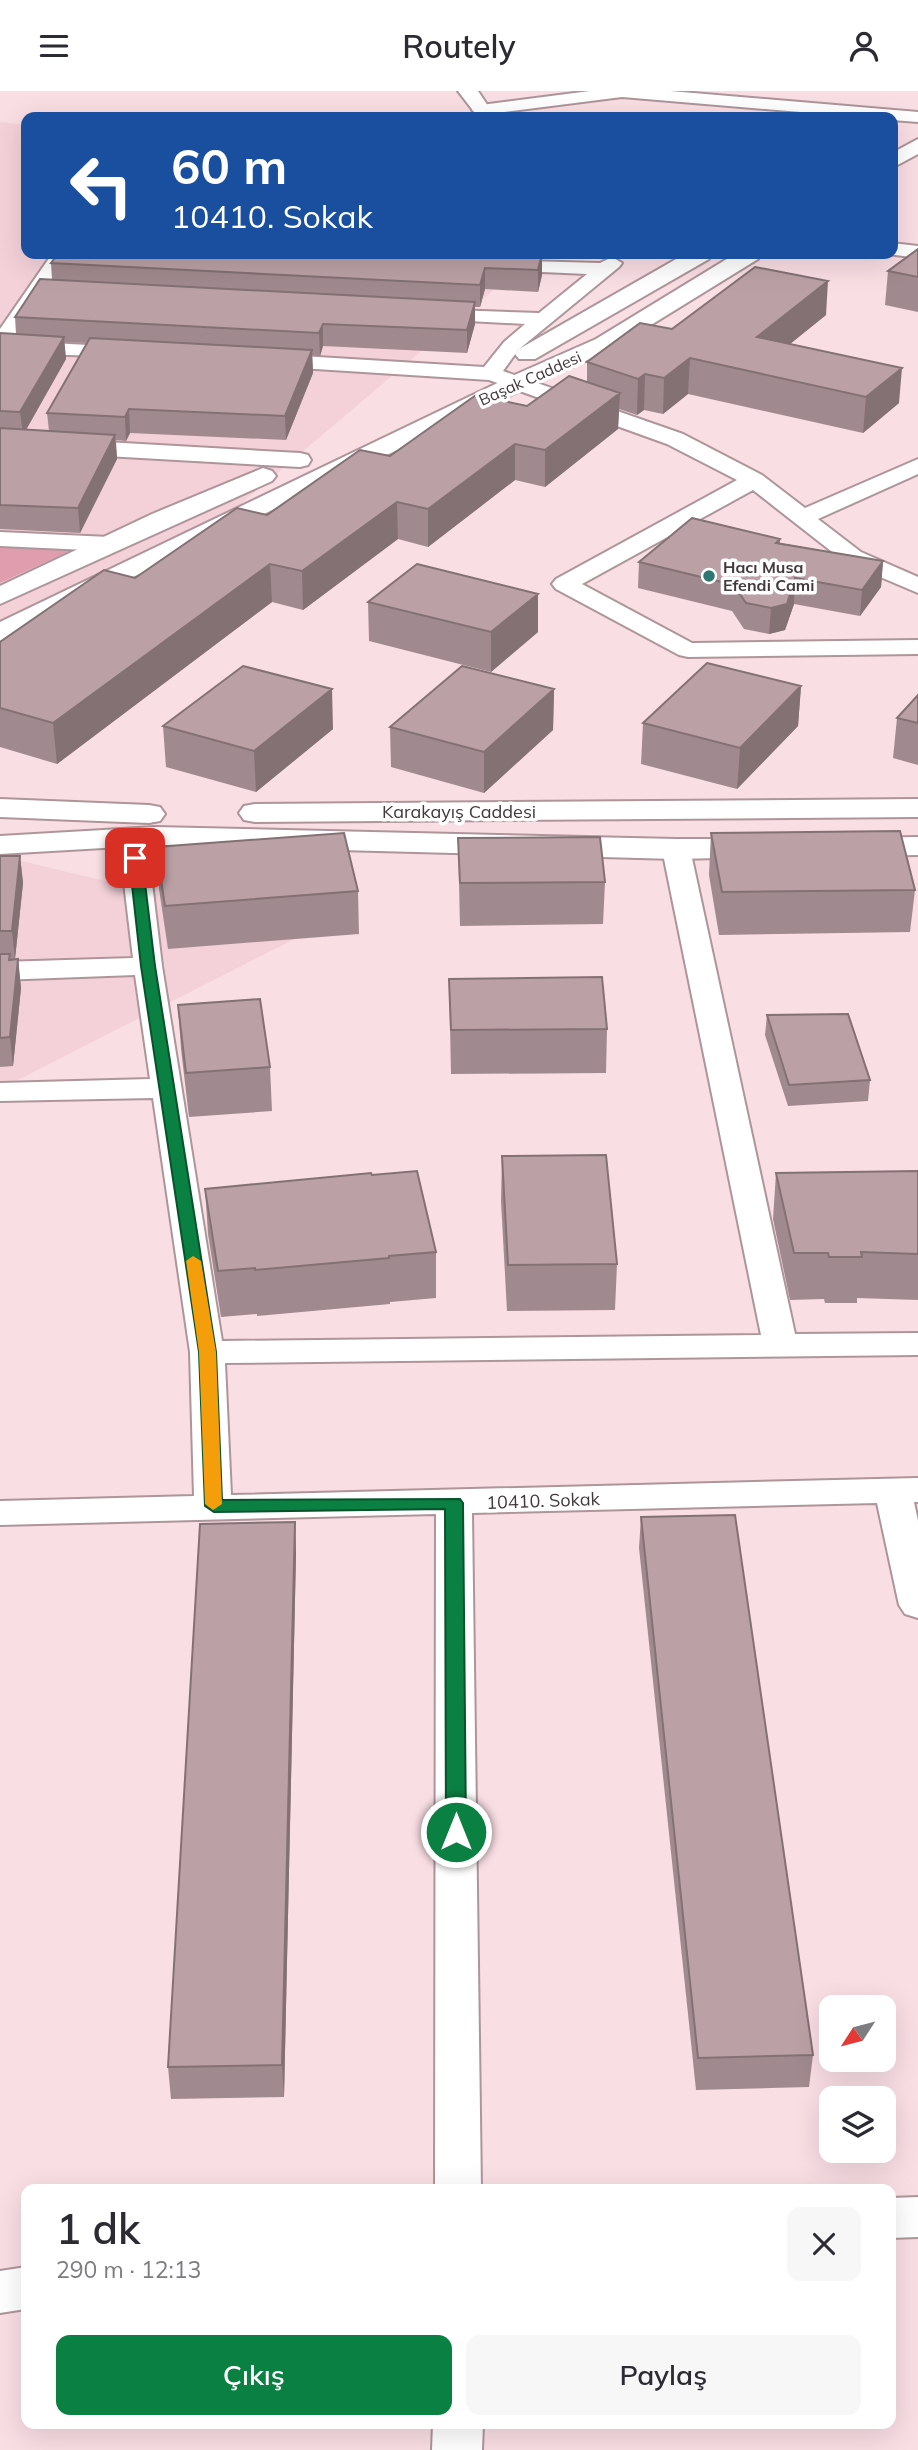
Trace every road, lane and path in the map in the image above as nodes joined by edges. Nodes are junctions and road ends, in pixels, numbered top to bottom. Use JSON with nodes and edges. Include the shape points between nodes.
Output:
{"nodes":[{"id":1,"x":468,"y":91,"type":"edge"},
{"id":2,"x":622,"y":91,"type":"edge"},
{"id":3,"x":484,"y":112,"type":"edge"},
{"id":4,"x":498,"y":112,"type":"edge"},
{"id":5,"x":861,"y":112,"type":"edge"},
{"id":6,"x":898,"y":115,"type":"edge"},
{"id":7,"x":918,"y":117,"type":"edge"},
{"id":8,"x":918,"y":123,"type":"edge"},
{"id":9,"x":898,"y":135,"type":"edge"},
{"id":10,"x":918,"y":145,"type":"edge"},
{"id":11,"x":898,"y":158,"type":"edge"},
{"id":12,"x":898,"y":250,"type":"edge"},
{"id":13,"x":918,"y":252,"type":"edge"},
{"id":14,"x":58,"y":259,"type":"edge"},
{"id":15,"x":616,"y":259,"type":"edge"},
{"id":16,"x":692,"y":259,"type":"edge"},
{"id":17,"x":742,"y":259,"type":"edge"},
{"id":18,"x":482,"y":264,"type":"edge"},
{"id":19,"x":605,"y":268,"type":"junction"},
{"id":20,"x":35,"y":292,"type":"junction"},
{"id":21,"x":62,"y":293,"type":"edge"},
{"id":22,"x":407,"y":311,"type":"edge"},
{"id":23,"x":544,"y":319,"type":"junction"},
{"id":24,"x":0,"y":346,"type":"edge"},
{"id":25,"x":84,"y":351,"type":"junction"},
{"id":26,"x":150,"y":354,"type":"edge"},
{"id":27,"x":242,"y":358,"type":"edge"},
{"id":28,"x":489,"y":374,"type":"junction"},
{"id":29,"x":71,"y":375,"type":"edge"},
{"id":30,"x":519,"y":381,"type":"junction"},
{"id":31,"x":44,"y":422,"type":"dead end"},
{"id":32,"x":0,"y":443,"type":"edge"},
{"id":33,"x":31,"y":445,"type":"junction"},
{"id":34,"x":300,"y":460,"type":"junction"},
{"id":35,"x":918,"y":466,"type":"edge"},
{"id":36,"x":754,"y":480,"type":"junction"},
{"id":37,"x":802,"y":517,"type":"junction"},
{"id":38,"x":0,"y":539,"type":"edge"},
{"id":39,"x":109,"y":544,"type":"junction"},
{"id":40,"x":918,"y":586,"type":"edge"},
{"id":41,"x":0,"y":596,"type":"edge"},
{"id":42,"x":0,"y":633,"type":"edge"},
{"id":43,"x":918,"y":647,"type":"edge"},
{"id":44,"x":0,"y":808,"type":"edge"},
{"id":45,"x":918,"y":808,"type":"edge"},
{"id":46,"x":0,"y":845,"type":"edge"},
{"id":47,"x":918,"y":846,"type":"edge"},
{"id":48,"x":676,"y":849,"type":"junction"},
{"id":49,"x":135,"y":858,"type":"dead end"},
{"id":50,"x":148,"y":966,"type":"junction"},
{"id":51,"x":0,"y":971,"type":"edge"},
{"id":52,"x":167,"y":1088,"type":"junction"},
{"id":53,"x":0,"y":1092,"type":"edge"},
{"id":54,"x":918,"y":1344,"type":"edge"},
{"id":55,"x":780,"y":1346,"type":"junction"},
{"id":56,"x":207,"y":1352,"type":"junction"},
{"id":57,"x":906,"y":1491,"type":"edge"},
{"id":58,"x":454,"y":1503,"type":"junction"},
{"id":59,"x":214,"y":1506,"type":"junction"},
{"id":60,"x":0,"y":1513,"type":"edge"},
{"id":61,"x":918,"y":1605,"type":"edge"},
{"id":62,"x":458,"y":2184,"type":"edge"},
{"id":63,"x":918,"y":2217,"type":"edge"},
{"id":64,"x":896,"y":2218,"type":"edge"},
{"id":65,"x":21,"y":2289,"type":"edge"},
{"id":66,"x":0,"y":2292,"type":"edge"},
{"id":67,"x":458,"y":2429,"type":"edge"},
{"id":68,"x":457,"y":2450,"type":"edge"}],
"edges":[{"from":1,"to":3,"type":"street"},
{"from":2,"to":4,"type":"street"},
{"from":2,"to":5,"type":"street"},
{"from":6,"to":7,"type":"street"},
{"from":8,"to":9,"type":"street"},
{"from":10,"to":11,"type":"street"},
{"from":12,"to":13,"type":"street"},
{"from":14,"to":20,"type":"street"},
{"from":15,"to":19,"type":"street"},
{"from":16,"to":28,"type":"street","name":"Başak Caddesi"},
{"from":17,"to":30,"type":"street","name":"Başak Caddesi","via":[[604,344]]},
{"from":18,"to":19,"type":"street"},
{"from":19,"to":23,"type":"street"},
{"from":20,"to":21,"type":"street"},
{"from":20,"to":24,"type":"street"},
{"from":22,"to":23,"type":"street"},
{"from":23,"to":28,"type":"street","via":[[512,346]]},
{"from":24,"to":25,"type":"street"},
{"from":25,"to":26,"type":"street"},
{"from":25,"to":29,"type":"street"},
{"from":27,"to":28,"type":"street"},
{"from":28,"to":30,"type":"street"},
{"from":28,"to":34,"type":"street","name":"Başak Caddesi","via":[[439,401]]},
{"from":30,"to":36,"type":"street","via":[[675,439]]},
{"from":30,"to":42,"type":"street","name":"Başak Caddesi"},
{"from":31,"to":33,"type":"street"},
{"from":32,"to":33,"type":"street"},
{"from":33,"to":34,"type":"street"},
{"from":34,"to":39,"type":"street","name":"Başak Caddesi"},
{"from":35,"to":37,"type":"street"},
{"from":36,"to":37,"type":"street"},
{"from":36,"to":43,"type":"street","via":[[564,584],[688,650]]},
{"from":37,"to":40,"type":"street","via":[[853,557]]},
{"from":38,"to":39,"type":"street"},
{"from":39,"to":41,"type":"street","name":"Başak Caddesi"},
{"from":44,"to":45,"type":"street","name":"Karakayış Caddesi","via":[[147,814]]},
{"from":46,"to":48,"type":"street","name":"Karakayış Caddesi","via":[[155,836]]},
{"from":47,"to":48,"type":"street","name":"Karakayış Caddesi"},
{"from":48,"to":55,"type":"street"},
{"from":49,"to":50,"type":"street"},
{"from":50,"to":51,"type":"street"},
{"from":50,"to":52,"type":"street"},
{"from":52,"to":53,"type":"street"},
{"from":52,"to":56,"type":"street"},
{"from":54,"to":55,"type":"street"},
{"from":55,"to":56,"type":"street"},
{"from":56,"to":59,"type":"street"},
{"from":57,"to":58,"type":"street","name":"10410. Sokak"},
{"from":57,"to":61,"type":"street"},
{"from":58,"to":59,"type":"street","name":"10410. Sokak"},
{"from":58,"to":62,"type":"street"},
{"from":59,"to":60,"type":"street","name":"10410. Sokak"},
{"from":63,"to":64,"type":"street"},
{"from":65,"to":66,"type":"street"},
{"from":67,"to":68,"type":"street"}]}
